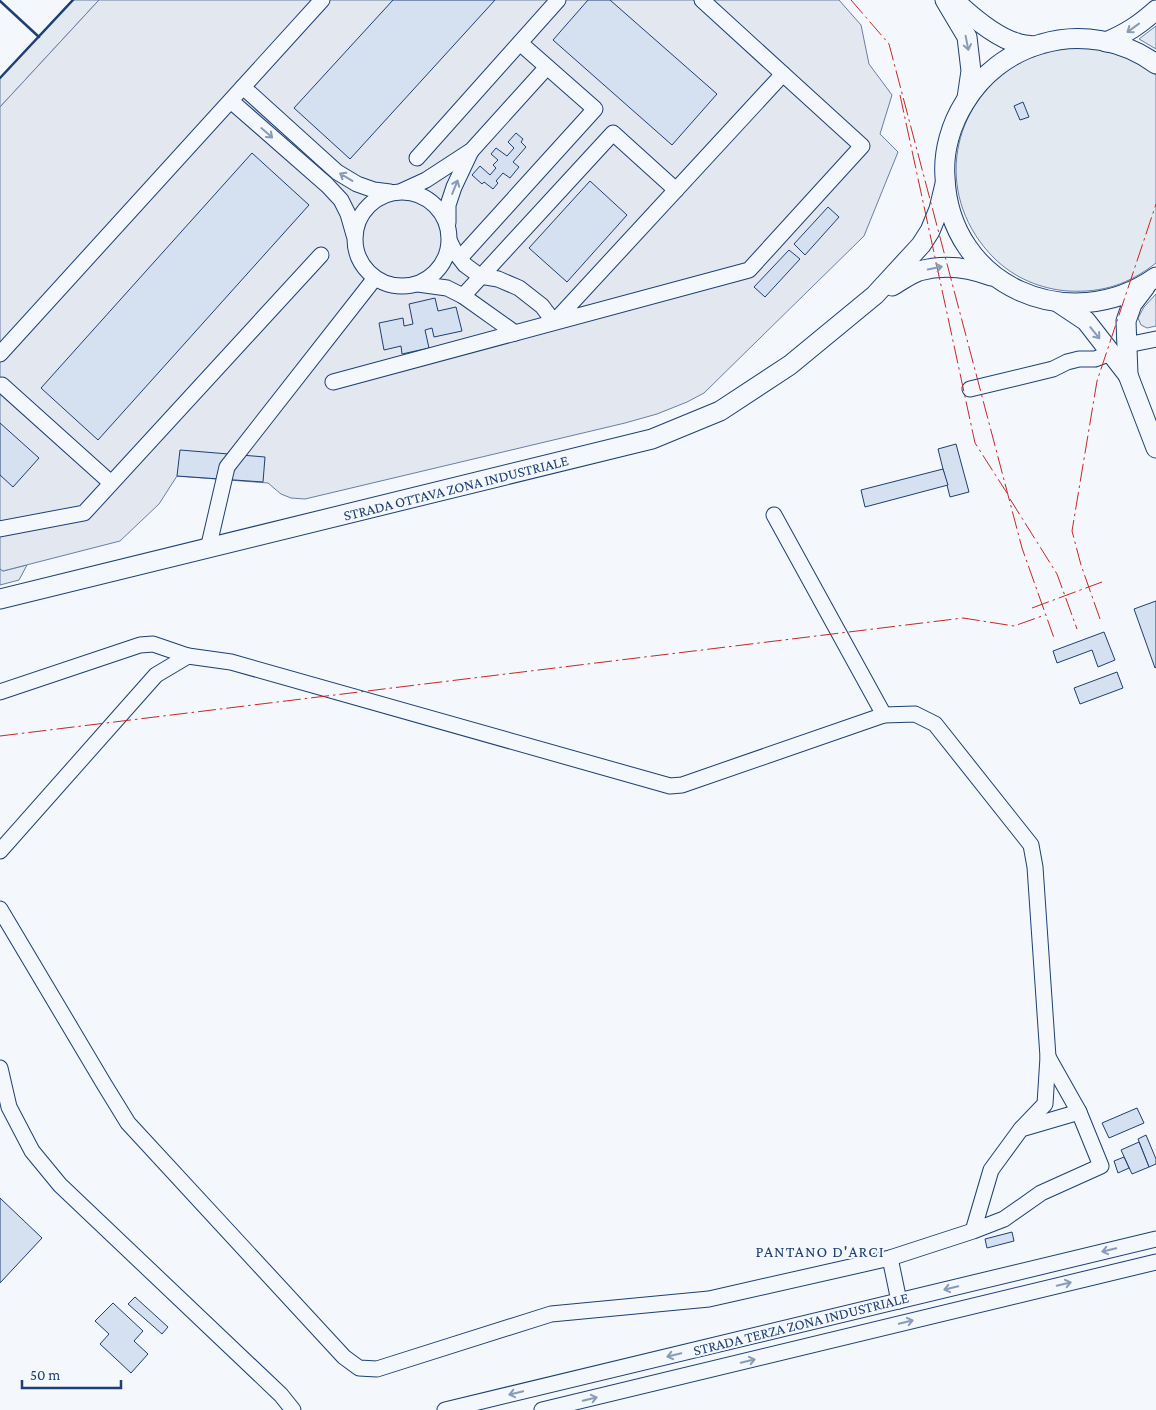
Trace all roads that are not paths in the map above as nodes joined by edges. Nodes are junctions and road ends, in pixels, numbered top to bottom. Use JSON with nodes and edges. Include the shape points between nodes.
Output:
{"nodes":[{"id":1,"x":322,"y":0,"type":"edge"},
{"id":2,"x":558,"y":0,"type":"edge"},
{"id":3,"x":702,"y":0,"type":"edge"},
{"id":4,"x":945,"y":0,"type":"edge"},
{"id":5,"x":954,"y":0,"type":"edge"},
{"id":6,"x":1156,"y":10,"type":"edge"},
{"id":7,"x":1106,"y":42,"type":"junction"},
{"id":8,"x":520,"y":43,"type":"junction"},
{"id":9,"x":1033,"y":46,"type":"junction"},
{"id":10,"x":1156,"y":64,"type":"edge"},
{"id":11,"x":547,"y":67,"type":"junction"},
{"id":12,"x":783,"y":74,"type":"junction"},
{"id":13,"x":243,"y":87,"type":"junction"},
{"id":14,"x":966,"y":99,"type":"junction"},
{"id":15,"x":230,"y":101,"type":"junction"},
{"id":16,"x":472,"y":150,"type":"junction"},
{"id":17,"x":417,"y":158,"type":"dead end"},
{"id":18,"x":945,"y":184,"type":"junction"},
{"id":19,"x":676,"y":190,"type":"junction"},
{"id":20,"x":397,"y":192,"type":"junction"},
{"id":21,"x":449,"y":234,"type":"junction"},
{"id":22,"x":355,"y":237,"type":"junction"},
{"id":23,"x":321,"y":255,"type":"dead end"},
{"id":24,"x":460,"y":258,"type":"junction"},
{"id":25,"x":480,"y":276,"type":"junction"},
{"id":26,"x":375,"y":278,"type":"junction"},
{"id":27,"x":1001,"y":280,"type":"junction"},
{"id":28,"x":1152,"y":280,"type":"edge"},
{"id":29,"x":418,"y":284,"type":"junction"},
{"id":30,"x":875,"y":295,"type":"junction"},
{"id":31,"x":463,"y":296,"type":"junction"},
{"id":32,"x":1058,"y":303,"type":"junction"},
{"id":33,"x":554,"y":322,"type":"junction"},
{"id":34,"x":514,"y":333,"type":"junction"},
{"id":35,"x":1156,"y":338,"type":"edge"},
{"id":36,"x":1119,"y":349,"type":"junction"},
{"id":37,"x":0,"y":354,"type":"edge"},
{"id":38,"x":333,"y":382,"type":"dead end"},
{"id":39,"x":2,"y":385,"type":"dead end"},
{"id":40,"x":970,"y":389,"type":"dead end"},
{"id":41,"x":1156,"y":448,"type":"edge"},
{"id":42,"x":111,"y":482,"type":"junction"},
{"id":43,"x":774,"y":515,"type":"dead end"},
{"id":44,"x":0,"y":529,"type":"edge"},
{"id":45,"x":208,"y":549,"type":"junction"},
{"id":46,"x":0,"y":599,"type":"edge"},
{"id":47,"x":188,"y":656,"type":"junction"},
{"id":48,"x":0,"y":692,"type":"edge"},
{"id":49,"x":884,"y":715,"type":"junction"},
{"id":50,"x":0,"y":851,"type":"edge"},
{"id":51,"x":0,"y":908,"type":"edge"},
{"id":52,"x":1048,"y":1057,"type":"junction"},
{"id":53,"x":0,"y":1068,"type":"edge"},
{"id":54,"x":1078,"y":1112,"type":"junction"},
{"id":55,"x":1021,"y":1130,"type":"junction"},
{"id":56,"x":973,"y":1231,"type":"junction"},
{"id":57,"x":1156,"y":1239,"type":"edge"},
{"id":58,"x":890,"y":1258,"type":"junction"},
{"id":59,"x":1156,"y":1262,"type":"edge"},
{"id":60,"x":924,"y":1295,"type":"junction"},
{"id":61,"x":899,"y":1301,"type":"junction"},
{"id":62,"x":928,"y":1317,"type":"junction"},
{"id":63,"x":293,"y":1410,"type":"edge"},
{"id":64,"x":445,"y":1410,"type":"edge"},
{"id":65,"x":543,"y":1410,"type":"edge"}],
"edges":[{"from":1,"to":13,"type":"street"},
{"from":2,"to":8,"type":"street"},
{"from":3,"to":12,"type":"street"},
{"from":4,"to":14,"type":"main road","one_way":true,"via":[[967,37],[971,71]]},
{"from":5,"to":9,"type":"main road","via":[[1000,35],[1016,43]]},
{"from":6,"to":7,"type":"main road","one_way":true,"via":[[1125,34]]},
{"from":7,"to":9,"type":"main road","via":[[1064,39]]},
{"from":7,"to":10,"type":"main road","via":[[1126,48]]},
{"from":8,"to":11,"type":"street"},
{"from":8,"to":17,"type":"street"},
{"from":9,"to":14,"type":"main road","via":[[995,67]]},
{"from":11,"to":16,"type":"street"},
{"from":11,"to":24,"type":"street","via":[[595,109]]},
{"from":12,"to":19,"type":"street"},
{"from":12,"to":33,"type":"street","via":[[862,146],[749,270]]},
{"from":13,"to":15,"type":"street"},
{"from":20,"to":13,"type":"street","one_way":true,"via":[[374,190],[337,172]]},
{"from":14,"to":18,"type":"main road","via":[[950,135],[945,159]]},
{"from":15,"to":22,"type":"street","one_way":true,"via":[[327,184],[341,200]]},
{"from":15,"to":37,"type":"street"},
{"from":16,"to":20,"type":"street","via":[[426,180]]},
{"from":21,"to":16,"type":"street","one_way":true,"via":[[448,205]]},
{"from":18,"to":27,"type":"main road","via":[[960,234],[978,260]]},
{"from":18,"to":30,"type":"main road","via":[[930,231]]},
{"from":19,"to":25,"type":"street","via":[[614,133]]},
{"from":19,"to":33,"type":"street"},
{"from":20,"to":21,"type":"street","via":[[414,192],[436,205],[444,215]]},
{"from":20,"to":22,"type":"street","via":[[377,198],[365,208]]},
{"from":21,"to":24,"type":"street"},
{"from":21,"to":29,"type":"street","via":[[447,255],[440,267]]},
{"from":22,"to":26,"type":"street","via":[[357,253]]},
{"from":23,"to":42,"type":"street"},
{"from":24,"to":25,"type":"street"},
{"from":25,"to":31,"type":"street"},
{"from":25,"to":33,"type":"street","via":[[519,288],[542,306]]},
{"from":26,"to":29,"type":"street","via":[[389,284]]},
{"from":26,"to":45,"type":"street","via":[[226,467]]},
{"from":30,"to":27,"type":"main road","one_way":true,"via":[[918,272],[944,267],[975,270]]},
{"from":27,"to":32,"type":"main road","via":[[1028,295]]},
{"from":28,"to":32,"type":"main road","via":[[1130,293],[1105,301]]},
{"from":28,"to":36,"type":"main road","via":[[1132,304]]},
{"from":29,"to":31,"type":"street","via":[[447,288]]},
{"from":30,"to":45,"type":"main road","name":"STRADA OTTAVA ZONA INDUSTRIALE","via":[[783,370],[720,411],[652,440]]},
{"from":31,"to":34,"type":"street"},
{"from":32,"to":36,"type":"main road","one_way":true},
{"from":33,"to":34,"type":"street"},
{"from":34,"to":38,"type":"street"},
{"from":35,"to":36,"type":"street"},
{"from":36,"to":40,"type":"street","via":[[1095,359],[1067,362],[1053,369]]},
{"from":36,"to":41,"type":"main road"},
{"from":39,"to":42,"type":"street"},
{"from":42,"to":44,"type":"street","via":[[84,513]]},
{"from":43,"to":49,"type":"street"},
{"from":45,"to":46,"type":"main road","name":"STRADA OTTAVA ZONA INDUSTRIALE"},
{"from":47,"to":48,"type":"street","via":[[153,644],[140,645]]},
{"from":47,"to":49,"type":"street","via":[[231,662],[670,786],[682,785]]},
{"from":47,"to":50,"type":"street","via":[[156,675]]},
{"from":49,"to":52,"type":"street","via":[[915,714],[935,724],[1031,845],[1036,867]]},
{"from":51,"to":58,"type":"street","via":[[128,1122],[344,1357],[359,1368],[377,1369],[551,1314],[709,1299]]},
{"from":52,"to":54,"type":"street"},
{"from":52,"to":55,"type":"street","via":[[1045,1104]]},
{"from":53,"to":63,"type":"street","via":[[9,1107],[32,1151],[60,1185]]},
{"from":54,"to":55,"type":"street"},
{"from":54,"to":56,"type":"street","via":[[1101,1166],[1042,1193],[1004,1219]]},
{"from":55,"to":56,"type":"street","via":[[991,1170]]},
{"from":56,"to":58,"type":"street"},
{"from":57,"to":60,"type":"street","name":"STRADA TERZA ZONA INDUSTRIALE","one_way":true},
{"from":58,"to":61,"type":"street"},
{"from":62,"to":59,"type":"street","name":"STRADA TERZA ZONA INDUSTRIALE","one_way":true},
{"from":60,"to":61,"type":"street","name":"STRADA TERZA ZONA INDUSTRIALE"},
{"from":60,"to":62,"type":"street"},
{"from":61,"to":64,"type":"street","name":"STRADA TERZA ZONA INDUSTRIALE","one_way":true},
{"from":65,"to":62,"type":"street","name":"STRADA TERZA ZONA INDUSTRIALE","one_way":true}]}
